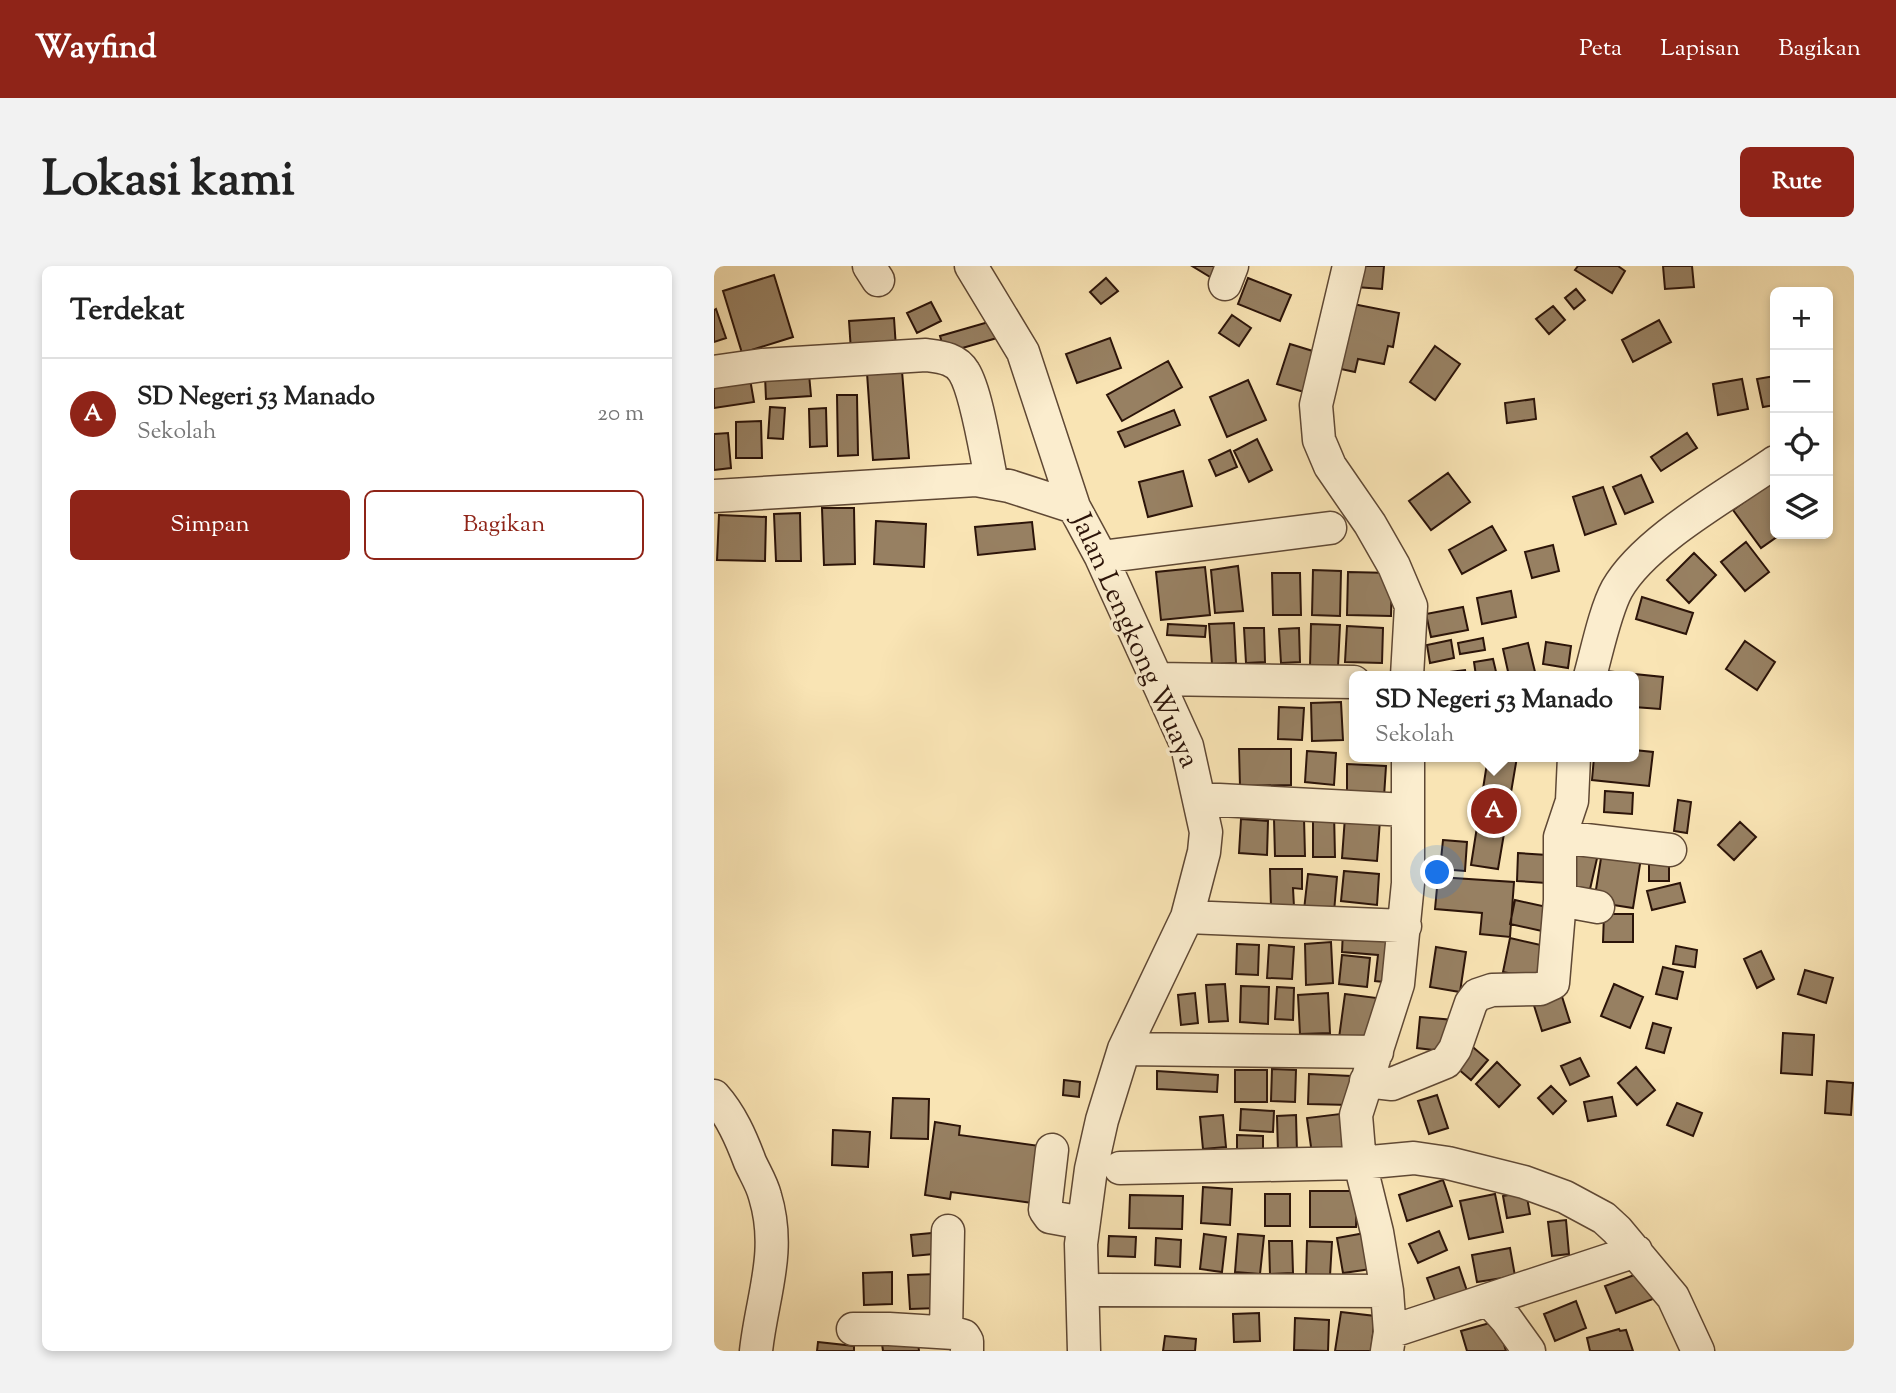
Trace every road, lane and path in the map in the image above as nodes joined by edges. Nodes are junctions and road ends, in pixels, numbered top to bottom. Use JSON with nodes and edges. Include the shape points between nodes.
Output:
{"nodes":[{"id":1,"x":971,"y":266,"type":"edge"},
{"id":2,"x":1349,"y":266,"type":"edge"},
{"id":3,"x":714,"y":372,"type":"edge"},
{"id":4,"x":1770,"y":465,"type":"edge"},
{"id":5,"x":992,"y":483,"type":"junction"},
{"id":6,"x":714,"y":496,"type":"edge"},
{"id":7,"x":1074,"y":508,"type":"junction"},
{"id":8,"x":1330,"y":528,"type":"dead end"},
{"id":9,"x":1101,"y":557,"type":"junction"},
{"id":10,"x":1407,"y":671,"type":"edge"},
{"id":11,"x":1591,"y":671,"type":"edge"},
{"id":12,"x":1157,"y":679,"type":"junction"},
{"id":13,"x":1349,"y":682,"type":"edge"},
{"id":14,"x":1408,"y":762,"type":"edge"},
{"id":15,"x":1574,"y":762,"type":"edge"},
{"id":16,"x":1200,"y":799,"type":"junction"},
{"id":17,"x":1407,"y":810,"type":"junction"},
{"id":18,"x":1560,"y":837,"type":"junction"},
{"id":19,"x":1670,"y":850,"type":"dead end"},
{"id":20,"x":1560,"y":900,"type":"junction"},
{"id":21,"x":1598,"y":907,"type":"dead end"},
{"id":22,"x":1187,"y":917,"type":"junction"},
{"id":23,"x":1405,"y":926,"type":"junction"},
{"id":24,"x":1125,"y":1048,"type":"junction"},
{"id":25,"x":1371,"y":1067,"type":"junction"},
{"id":26,"x":714,"y":1096,"type":"edge"},
{"id":27,"x":1052,"y":1150,"type":"dead end"},
{"id":28,"x":1360,"y":1163,"type":"junction"},
{"id":29,"x":1120,"y":1168,"type":"dead end"},
{"id":30,"x":1083,"y":1223,"type":"junction"},
{"id":31,"x":948,"y":1231,"type":"dead end"},
{"id":32,"x":1636,"y":1251,"type":"junction"},
{"id":33,"x":1100,"y":1290,"type":"dead end"},
{"id":34,"x":1387,"y":1292,"type":"junction"},
{"id":35,"x":1489,"y":1300,"type":"junction"},
{"id":36,"x":853,"y":1329,"type":"dead end"},
{"id":37,"x":956,"y":1341,"type":"edge"},
{"id":38,"x":1388,"y":1342,"type":"edge"},
{"id":39,"x":756,"y":1351,"type":"edge"},
{"id":40,"x":1084,"y":1351,"type":"edge"},
{"id":41,"x":1529,"y":1351,"type":"edge"},
{"id":42,"x":1698,"y":1351,"type":"edge"}],
"edges":[{"from":1,"to":7,"type":"street","name":"Jalan Lengkong Wuaya","via":[[1023,352]]},
{"from":2,"to":10,"type":"street","via":[[1316,405],[1319,440],[1330,466],[1394,566],[1411,606]]},
{"from":3,"to":5,"type":"street","via":[[926,355],[948,358],[964,370]]},
{"from":4,"to":11,"type":"street","via":[[1658,542],[1628,571],[1615,592]]},
{"from":5,"to":6,"type":"street","via":[[976,480]]},
{"from":5,"to":7,"type":"street"},
{"from":7,"to":9,"type":"street","name":"Jalan Lengkong Wuaya"},
{"from":8,"to":9,"type":"street"},
{"from":9,"to":12,"type":"street","name":"Jalan Lengkong Wuaya"},
{"from":12,"to":13,"type":"street"},
{"from":12,"to":16,"type":"street","name":"Jalan Lengkong Wuaya","via":[[1187,746]]},
{"from":14,"to":17,"type":"street"},
{"from":15,"to":18,"type":"street","via":[[1572,801]]},
{"from":16,"to":17,"type":"street"},
{"from":16,"to":22,"type":"street","name":"Jalan Lengkong Wuaya","via":[[1204,852]]},
{"from":17,"to":23,"type":"street"},
{"from":18,"to":19,"type":"street"},
{"from":18,"to":20,"type":"street"},
{"from":20,"to":21,"type":"street"},
{"from":20,"to":25,"type":"street","via":[[1553,983],[1540,989],[1476,995],[1446,1062],[1392,1084]]},
{"from":22,"to":23,"type":"street"},
{"from":22,"to":24,"type":"street","name":"Jalan Lengkong Wuaya"},
{"from":23,"to":25,"type":"street","via":[[1398,984]]},
{"from":24,"to":25,"type":"street"},
{"from":24,"to":30,"type":"street","name":"Jalan Lengkong Wuaya","via":[[1091,1169]]},
{"from":25,"to":28,"type":"street","via":[[1356,1115]]},
{"from":26,"to":39,"type":"street","via":[[739,1135],[765,1194],[771,1222],[771,1269]]},
{"from":27,"to":30,"type":"street","via":[[1045,1210],[1050,1217]]},
{"from":28,"to":29,"type":"street"},
{"from":28,"to":32,"type":"street","via":[[1415,1158],[1524,1182],[1604,1218]]},
{"from":28,"to":34,"type":"street"},
{"from":30,"to":40,"type":"street","name":"Jalan Lengkong Wuaya"},
{"from":31,"to":37,"type":"street"},
{"from":32,"to":35,"type":"street"},
{"from":32,"to":42,"type":"street","via":[[1672,1297]]},
{"from":33,"to":34,"type":"street"},
{"from":34,"to":38,"type":"street"},
{"from":35,"to":38,"type":"street"},
{"from":35,"to":41,"type":"street"},
{"from":36,"to":37,"type":"street"}]}
